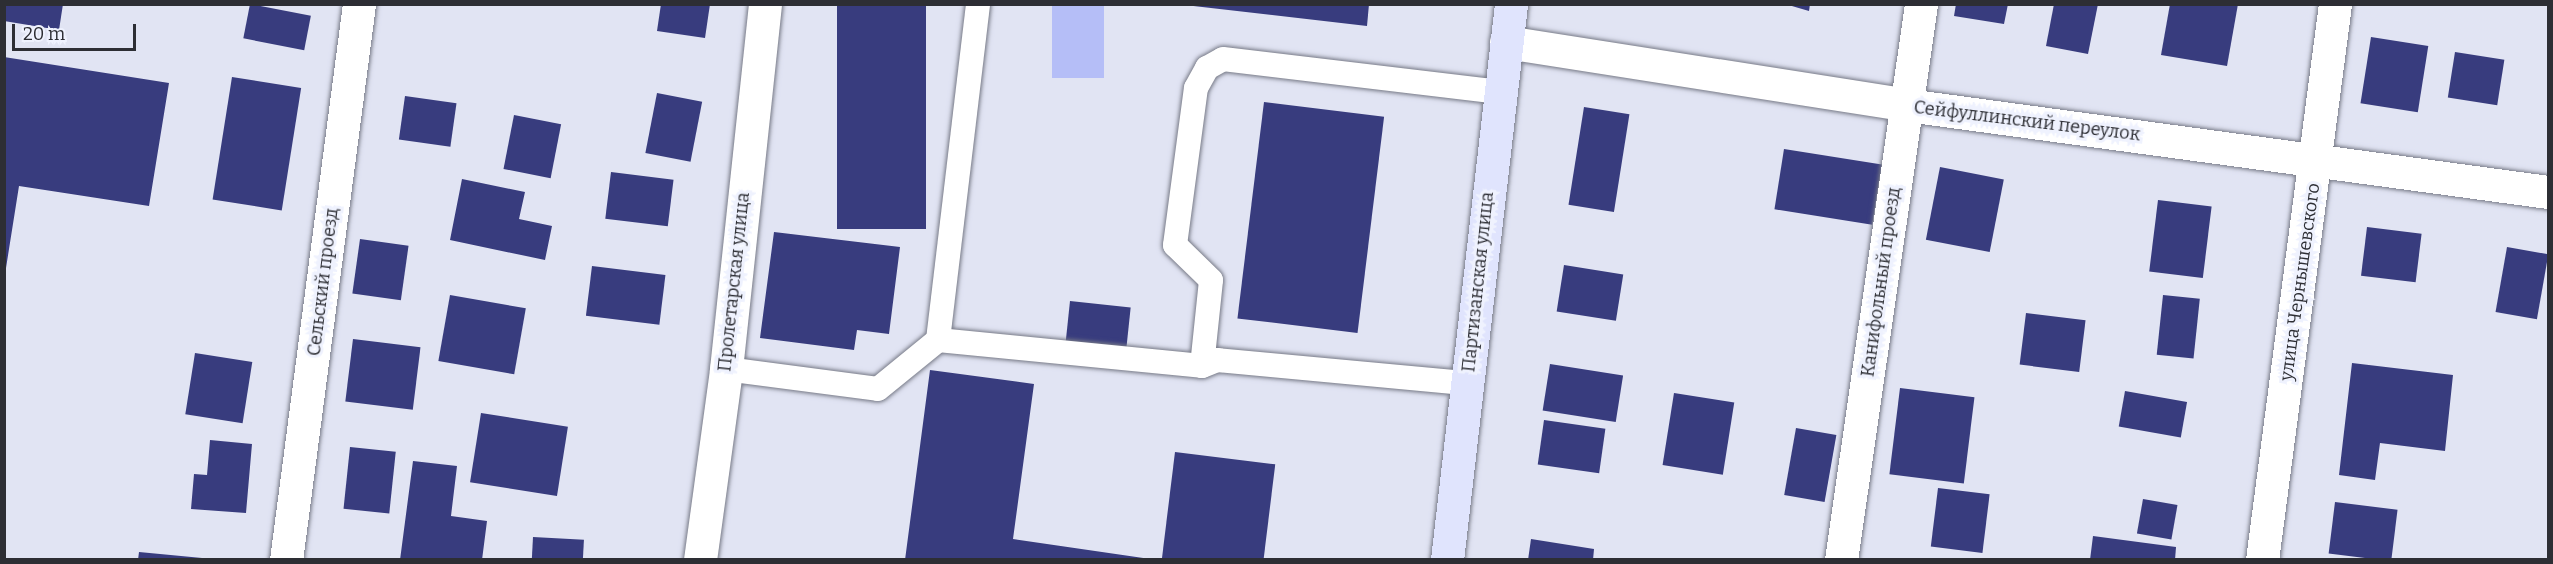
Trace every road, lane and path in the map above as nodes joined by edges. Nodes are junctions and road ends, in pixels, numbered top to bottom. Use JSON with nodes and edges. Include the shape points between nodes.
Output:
{"nodes":[{"id":1,"x":359,"y":4,"type":"edge"},
{"id":2,"x":765,"y":4,"type":"edge"},
{"id":3,"x":978,"y":4,"type":"edge"},
{"id":4,"x":1511,"y":4,"type":"edge"},
{"id":5,"x":1921,"y":4,"type":"edge"},
{"id":6,"x":2335,"y":4,"type":"edge"},
{"id":7,"x":1506,"y":42,"type":"junction"},
{"id":8,"x":1500,"y":92,"type":"junction"},
{"id":9,"x":1907,"y":105,"type":"junction"},
{"id":10,"x":2317,"y":159,"type":"junction"},
{"id":11,"x":2548,"y":192,"type":"edge"},
{"id":12,"x":938,"y":340,"type":"junction"},
{"id":13,"x":1202,"y":366,"type":"junction"},
{"id":14,"x":726,"y":369,"type":"junction"},
{"id":15,"x":1467,"y":383,"type":"junction"},
{"id":16,"x":286,"y":560,"type":"edge"},
{"id":17,"x":700,"y":560,"type":"edge"},
{"id":18,"x":1447,"y":560,"type":"edge"},
{"id":19,"x":1841,"y":560,"type":"edge"},
{"id":20,"x":2262,"y":560,"type":"edge"}],
"edges":[{"from":1,"to":16,"type":"street","name":"Сельский проезд"},
{"from":2,"to":14,"type":"street","name":"Пролетарская улица"},
{"from":3,"to":12,"type":"lane"},
{"from":4,"to":7,"type":"main road","name":"Партизанская улица"},
{"from":5,"to":9,"type":"street","name":"Канифольный проезд"},
{"from":6,"to":10,"type":"street","name":"улица Чернышевского"},
{"from":7,"to":8,"type":"main road","name":"Партизанская улица"},
{"from":7,"to":9,"type":"street","name":"Сейфуллинский переулок"},
{"from":8,"to":13,"type":"lane","via":[[1223,59],[1206,68],[1196,88],[1176,245],[1211,280]]},
{"from":8,"to":15,"type":"main road","name":"Партизанская улица"},
{"from":9,"to":10,"type":"street","name":"Сейфуллинский переулок"},
{"from":9,"to":19,"type":"street","name":"Канифольный проезд"},
{"from":10,"to":11,"type":"street","name":"Сейфуллинский переулок"},
{"from":10,"to":20,"type":"street","name":"улица Чернышевского"},
{"from":12,"to":13,"type":"lane"},
{"from":12,"to":14,"type":"lane","via":[[879,389]]},
{"from":13,"to":15,"type":"lane","via":[[1217,360]]},
{"from":14,"to":17,"type":"street","name":"Пролетарская улица"},
{"from":15,"to":18,"type":"main road","name":"Партизанская улица"}]}
